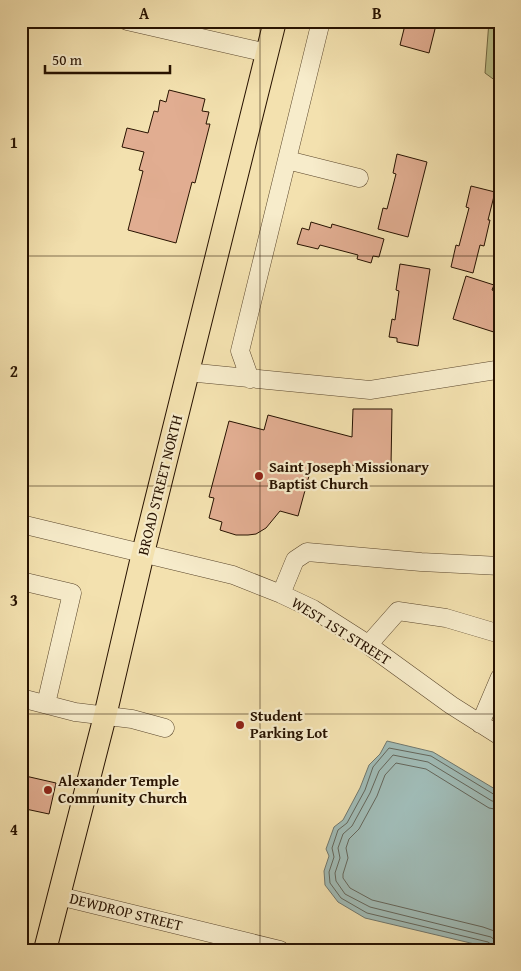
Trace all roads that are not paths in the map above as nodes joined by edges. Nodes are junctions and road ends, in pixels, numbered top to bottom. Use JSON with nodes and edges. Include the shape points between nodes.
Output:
{"nodes":[{"id":1,"x":127,"y":21,"type":"edge"},
{"id":2,"x":274,"y":21,"type":"edge"},
{"id":3,"x":321,"y":21,"type":"edge"},
{"id":4,"x":266,"y":53,"type":"junction"},
{"id":5,"x":287,"y":160,"type":"junction"},
{"id":6,"x":359,"y":178,"type":"dead end"},
{"id":7,"x":500,"y":368,"type":"edge"},
{"id":8,"x":188,"y":372,"type":"junction"},
{"id":9,"x":250,"y":379,"type":"junction"},
{"id":10,"x":21,"y":524,"type":"edge"},
{"id":11,"x":143,"y":553,"type":"junction"},
{"id":12,"x":500,"y":566,"type":"edge"},
{"id":13,"x":21,"y":581,"type":"edge"},
{"id":14,"x":281,"y":594,"type":"junction"},
{"id":15,"x":500,"y":634,"type":"edge"},
{"id":16,"x":368,"y":645,"type":"junction"},
{"id":17,"x":500,"y":676,"type":"edge"},
{"id":18,"x":21,"y":698,"type":"edge"},
{"id":19,"x":46,"y":704,"type":"junction"},
{"id":20,"x":105,"y":716,"type":"junction"},
{"id":21,"x":480,"y":724,"type":"junction"},
{"id":22,"x":165,"y":728,"type":"dead end"},
{"id":23,"x":500,"y":736,"type":"edge"},
{"id":24,"x":59,"y":896,"type":"junction"},
{"id":25,"x":45,"y":950,"type":"edge"},
{"id":26,"x":280,"y":950,"type":"edge"}],
"edges":[{"from":1,"to":4,"type":"street"},
{"from":2,"to":4,"type":"main road","name":"BROAD STREET NORTH"},
{"from":3,"to":5,"type":"street"},
{"from":4,"to":8,"type":"main road","name":"BROAD STREET NORTH"},
{"from":5,"to":6,"type":"street"},
{"from":5,"to":9,"type":"street","via":[[240,351]]},
{"from":7,"to":9,"type":"street","via":[[370,390]]},
{"from":8,"to":9,"type":"street"},
{"from":8,"to":11,"type":"main road","name":"BROAD STREET NORTH"},
{"from":10,"to":11,"type":"street","name":"WEST 1ST STREET"},
{"from":11,"to":14,"type":"street","name":"WEST 1ST STREET","via":[[234,575]]},
{"from":11,"to":20,"type":"main road","name":"BROAD STREET NORTH"},
{"from":12,"to":14,"type":"street","via":[[307,552],[294,560]]},
{"from":13,"to":19,"type":"street","via":[[72,593]]},
{"from":14,"to":16,"type":"street","name":"WEST 1ST STREET","via":[[314,609]]},
{"from":15,"to":16,"type":"street","via":[[446,618],[398,611]]},
{"from":16,"to":21,"type":"street","name":"WEST 1ST STREET"},
{"from":17,"to":21,"type":"street"},
{"from":18,"to":19,"type":"street"},
{"from":19,"to":20,"type":"street"},
{"from":20,"to":22,"type":"street"},
{"from":20,"to":24,"type":"main road","name":"BROAD STREET NORTH"},
{"from":21,"to":23,"type":"street","name":"WEST 1ST STREET"},
{"from":24,"to":25,"type":"main road","name":"BROAD STREET NORTH"},
{"from":24,"to":26,"type":"street","name":"DEWDROP STREET"}]}
